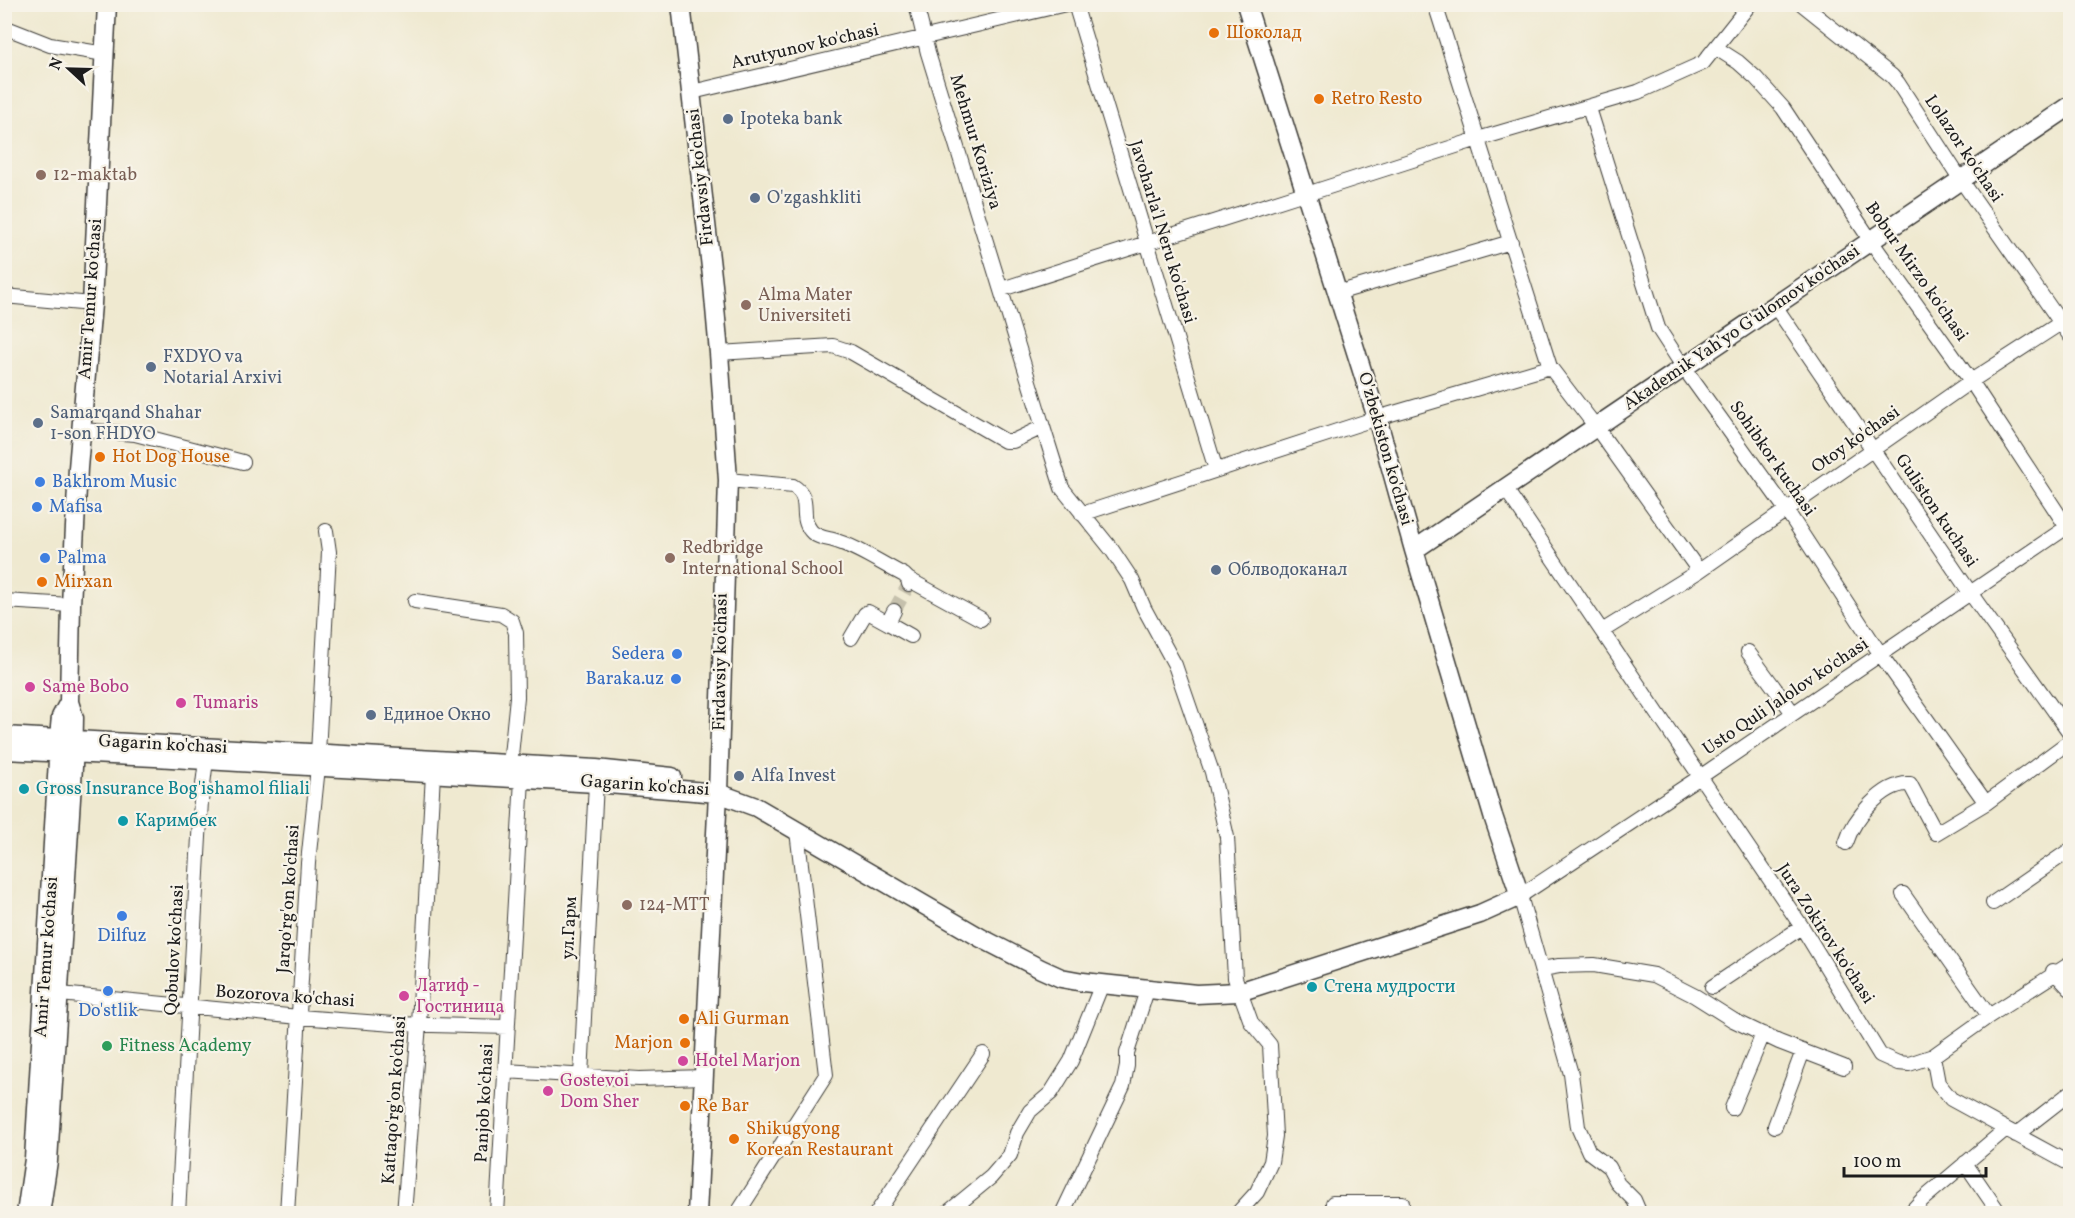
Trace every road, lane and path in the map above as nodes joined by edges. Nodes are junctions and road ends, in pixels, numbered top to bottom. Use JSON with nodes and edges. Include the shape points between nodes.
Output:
{"nodes":[{"id":1,"x":107,"y":4,"type":"edge"},
{"id":2,"x":681,"y":4,"type":"edge"},
{"id":3,"x":916,"y":4,"type":"edge"},
{"id":4,"x":1066,"y":4,"type":"edge"},
{"id":5,"x":1075,"y":4,"type":"edge"},
{"id":6,"x":1246,"y":4,"type":"edge"},
{"id":7,"x":1435,"y":4,"type":"edge"},
{"id":8,"x":1750,"y":4,"type":"edge"},
{"id":9,"x":1802,"y":4,"type":"edge"},
{"id":10,"x":4,"y":27,"type":"edge"},
{"id":11,"x":924,"y":38,"type":"junction"},
{"id":12,"x":1716,"y":48,"type":"junction"},
{"id":13,"x":105,"y":54,"type":"junction"},
{"id":14,"x":692,"y":92,"type":"junction"},
{"id":15,"x":2070,"y":106,"type":"edge"},
{"id":16,"x":1589,"y":108,"type":"junction"},
{"id":17,"x":1478,"y":139,"type":"junction"},
{"id":18,"x":1961,"y":180,"type":"junction"},
{"id":19,"x":1305,"y":194,"type":"junction"},
{"id":20,"x":1146,"y":242,"type":"junction"},
{"id":21,"x":1510,"y":242,"type":"junction"},
{"id":22,"x":1871,"y":242,"type":"junction"},
{"id":23,"x":1002,"y":289,"type":"junction"},
{"id":24,"x":1337,"y":293,"type":"junction"},
{"id":25,"x":4,"y":296,"type":"edge"},
{"id":26,"x":92,"y":304,"type":"junction"},
{"id":27,"x":1775,"y":306,"type":"junction"},
{"id":28,"x":2066,"y":320,"type":"edge"},
{"id":29,"x":2070,"y":336,"type":"edge"},
{"id":30,"x":720,"y":352,"type":"junction"},
{"id":31,"x":1550,"y":367,"type":"junction"},
{"id":32,"x":1684,"y":368,"type":"junction"},
{"id":33,"x":1971,"y":381,"type":"junction"},
{"id":34,"x":1377,"y":418,"type":"junction"},
{"id":35,"x":1043,"y":427,"type":"junction"},
{"id":36,"x":1596,"y":427,"type":"junction"},
{"id":37,"x":82,"y":430,"type":"junction"},
{"id":38,"x":1873,"y":450,"type":"junction"},
{"id":39,"x":243,"y":462,"type":"dead end"},
{"id":40,"x":1216,"y":470,"type":"junction"},
{"id":41,"x":728,"y":480,"type":"junction"},
{"id":42,"x":1504,"y":488,"type":"junction"},
{"id":43,"x":1787,"y":511,"type":"junction"},
{"id":44,"x":1082,"y":514,"type":"junction"},
{"id":45,"x":2069,"y":528,"type":"edge"},
{"id":46,"x":326,"y":531,"type":"dead end"},
{"id":47,"x":1414,"y":550,"type":"junction"},
{"id":48,"x":1700,"y":571,"type":"junction"},
{"id":49,"x":1971,"y":594,"type":"junction"},
{"id":50,"x":4,"y":601,"type":"edge"},
{"id":51,"x":415,"y":601,"type":"dead end"},
{"id":52,"x":71,"y":605,"type":"junction"},
{"id":53,"x":981,"y":620,"type":"dead end"},
{"id":54,"x":1602,"y":631,"type":"junction"},
{"id":55,"x":911,"y":636,"type":"dead end"},
{"id":56,"x":851,"y":638,"type":"dead end"},
{"id":57,"x":1748,"y":652,"type":"dead end"},
{"id":58,"x":1881,"y":655,"type":"junction"},
{"id":59,"x":1793,"y":713,"type":"junction"},
{"id":60,"x":2070,"y":734,"type":"edge"},
{"id":61,"x":4,"y":736,"type":"edge"},
{"id":62,"x":2070,"y":741,"type":"edge"},
{"id":63,"x":66,"y":747,"type":"junction"},
{"id":64,"x":4,"y":750,"type":"edge"},
{"id":65,"x":206,"y":760,"type":"junction"},
{"id":66,"x":318,"y":760,"type":"junction"},
{"id":67,"x":510,"y":765,"type":"junction"},
{"id":68,"x":433,"y":774,"type":"junction"},
{"id":69,"x":1700,"y":777,"type":"junction"},
{"id":70,"x":522,"y":779,"type":"junction"},
{"id":71,"x":596,"y":783,"type":"junction"},
{"id":72,"x":718,"y":793,"type":"junction"},
{"id":73,"x":1986,"y":803,"type":"junction"},
{"id":74,"x":797,"y":831,"type":"junction"},
{"id":75,"x":1846,"y":843,"type":"dead end"},
{"id":76,"x":2070,"y":850,"type":"edge"},
{"id":77,"x":1903,"y":894,"type":"dead end"},
{"id":78,"x":1520,"y":896,"type":"junction"},
{"id":79,"x":1993,"y":903,"type":"dead end"},
{"id":80,"x":1802,"y":927,"type":"junction"},
{"id":81,"x":2070,"y":964,"type":"edge"},
{"id":82,"x":1542,"y":969,"type":"junction"},
{"id":83,"x":2055,"y":972,"type":"junction"},
{"id":84,"x":1102,"y":984,"type":"junction"},
{"id":85,"x":1148,"y":987,"type":"junction"},
{"id":86,"x":1712,"y":987,"type":"dead end"},
{"id":87,"x":2070,"y":989,"type":"edge"},
{"id":88,"x":1239,"y":992,"type":"junction"},
{"id":89,"x":60,"y":994,"type":"junction"},
{"id":90,"x":190,"y":1008,"type":"junction"},
{"id":91,"x":1989,"y":1016,"type":"junction"},
{"id":92,"x":299,"y":1017,"type":"junction"},
{"id":93,"x":419,"y":1024,"type":"junction"},
{"id":94,"x":508,"y":1027,"type":"junction"},
{"id":95,"x":1763,"y":1034,"type":"junction"},
{"id":96,"x":1803,"y":1051,"type":"junction"},
{"id":97,"x":1938,"y":1053,"type":"junction"},
{"id":98,"x":983,"y":1054,"type":"dead end"},
{"id":99,"x":1844,"y":1067,"type":"dead end"},
{"id":100,"x":505,"y":1071,"type":"junction"},
{"id":101,"x":581,"y":1076,"type":"junction"},
{"id":102,"x":704,"y":1077,"type":"junction"},
{"id":103,"x":2070,"y":1094,"type":"edge"},
{"id":104,"x":1732,"y":1108,"type":"dead end"},
{"id":105,"x":1775,"y":1126,"type":"dead end"},
{"id":106,"x":2011,"y":1132,"type":"junction"},
{"id":107,"x":1965,"y":1163,"type":"junction"},
{"id":108,"x":2070,"y":1164,"type":"edge"},
{"id":109,"x":1402,"y":1203,"type":"dead end"},
{"id":110,"x":26,"y":1214,"type":"edge"},
{"id":111,"x":40,"y":1214,"type":"edge"},
{"id":112,"x":178,"y":1214,"type":"edge"},
{"id":113,"x":287,"y":1214,"type":"edge"},
{"id":114,"x":404,"y":1214,"type":"edge"},
{"id":115,"x":497,"y":1214,"type":"edge"},
{"id":116,"x":697,"y":1214,"type":"edge"},
{"id":117,"x":737,"y":1214,"type":"edge"},
{"id":118,"x":876,"y":1214,"type":"edge"},
{"id":119,"x":946,"y":1214,"type":"edge"},
{"id":120,"x":1062,"y":1214,"type":"edge"},
{"id":121,"x":1237,"y":1214,"type":"edge"},
{"id":122,"x":1335,"y":1214,"type":"edge"},
{"id":123,"x":1640,"y":1214,"type":"edge"},
{"id":124,"x":1909,"y":1214,"type":"edge"},
{"id":125,"x":2000,"y":1214,"type":"edge"}],
"edges":[{"from":1,"to":13,"type":"main road","name":"Amir Temur ko'chasi"},
{"from":2,"to":14,"type":"main road","name":"Firdavsiy ko'chasi"},
{"from":3,"to":11,"type":"street","name":"Mehmur Koriziya"},
{"from":4,"to":11,"type":"street","name":"Arutyunov ko'chasi"},
{"from":5,"to":20,"type":"street","name":"Javoharla'l Neru ko'chasi"},
{"from":6,"to":19,"type":"main road","name":"O'zbekiston ko'chasi"},
{"from":7,"to":17,"type":"street"},
{"from":8,"to":12,"type":"street"},
{"from":9,"to":18,"type":"street","name":"Lolazor ko'chasi","via":[[1892,76]]},
{"from":10,"to":13,"type":"street","via":[[50,45]]},
{"from":11,"to":14,"type":"street","name":"Arutyunov ko'chasi"},
{"from":11,"to":23,"type":"street","name":"Mehmur Koriziya"},
{"from":12,"to":16,"type":"street","via":[[1695,67]]},
{"from":12,"to":22,"type":"street","name":"Bobur Mirzo ko'chasi","via":[[1756,78],[1783,108]]},
{"from":13,"to":26,"type":"main road","name":"Amir Temur ko'chasi"},
{"from":14,"to":30,"type":"main road","name":"Firdavsiy ko'chasi"},
{"from":15,"to":18,"type":"main road","name":"Akademik Yah'yo G'ulomov ko'chasi"},
{"from":16,"to":17,"type":"street"},
{"from":16,"to":32,"type":"street","name":"Sohibkor kuchasi","via":[[1658,328]]},
{"from":17,"to":19,"type":"street"},
{"from":17,"to":21,"type":"street"},
{"from":18,"to":22,"type":"main road","name":"Akademik Yah'yo G'ulomov ko'chasi"},
{"from":18,"to":28,"type":"street","name":"Lolazor ko'chasi"},
{"from":19,"to":20,"type":"street"},
{"from":19,"to":24,"type":"main road","name":"O'zbekiston ko'chasi"},
{"from":20,"to":23,"type":"street"},
{"from":20,"to":40,"type":"street","name":"Javoharla'l Neru ko'chasi"},
{"from":21,"to":24,"type":"street"},
{"from":21,"to":31,"type":"street"},
{"from":22,"to":27,"type":"main road","name":"Akademik Yah'yo G'ulomov ko'chasi"},
{"from":22,"to":33,"type":"street","name":"Bobur Mirzo ko'chasi"},
{"from":23,"to":35,"type":"street","name":"Mehmur Koriziya"},
{"from":24,"to":34,"type":"main road","name":"O'zbekiston ko'chasi"},
{"from":25,"to":26,"type":"street"},
{"from":26,"to":37,"type":"main road","name":"Amir Temur ko'chasi"},
{"from":27,"to":32,"type":"main road","name":"Akademik Yah'yo G'ulomov ko'chasi"},
{"from":27,"to":38,"type":"street","name":"Guliston kuchasi"},
{"from":28,"to":29,"type":"street","name":"Lolazor ko'chasi"},
{"from":28,"to":33,"type":"street","name":"Otoy ko'chasi"},
{"from":30,"to":35,"type":"street","via":[[833,345],[1005,441]]},
{"from":30,"to":41,"type":"main road","name":"Firdavsiy ko'chasi"},
{"from":31,"to":34,"type":"street"},
{"from":31,"to":36,"type":"street"},
{"from":32,"to":36,"type":"main road","name":"Akademik Yah'yo G'ulomov ko'chasi"},
{"from":32,"to":43,"type":"street","name":"Sohibkor kuchasi"},
{"from":33,"to":38,"type":"street","name":"Otoy ko'chasi"},
{"from":33,"to":45,"type":"street","name":"Bobur Mirzo ko'chasi"},
{"from":34,"to":40,"type":"street"},
{"from":34,"to":47,"type":"main road","name":"O'zbekiston ko'chasi"},
{"from":35,"to":44,"type":"street","name":"Mehmur Koriziya","via":[[1062,488]]},
{"from":36,"to":42,"type":"main road","name":"Akademik Yah'yo G'ulomov ko'chasi"},
{"from":36,"to":48,"type":"street"},
{"from":37,"to":39,"type":"street","via":[[135,434]]},
{"from":37,"to":52,"type":"main road","name":"Amir Temur ko'chasi"},
{"from":38,"to":43,"type":"street","name":"Otoy ko'chasi"},
{"from":38,"to":49,"type":"street","name":"Guliston kuchasi"},
{"from":40,"to":44,"type":"street"},
{"from":41,"to":53,"type":"street","via":[[793,486],[801,491],[806,520],[817,535],[849,544]]},
{"from":41,"to":72,"type":"main road","name":"Firdavsiy ko'chasi"},
{"from":42,"to":47,"type":"main road","name":"Akademik Yah'yo G'ulomov ko'chasi"},
{"from":42,"to":54,"type":"street","name":"Jura Zokirov ko'chasi"},
{"from":43,"to":48,"type":"street","name":"Otoy ko'chasi"},
{"from":43,"to":58,"type":"street","name":"Sohibkor kuchasi"},
{"from":44,"to":88,"type":"street","name":"Mehmur Koriziya","via":[[1132,580],[1175,665],[1212,772],[1227,837],[1233,967]]},
{"from":45,"to":49,"type":"street","name":"Usto Quli Jalolov ko'chasi"},
{"from":46,"to":66,"type":"street","name":"Jarqo'rg'on ko'chasi","via":[[329,552]]},
{"from":47,"to":78,"type":"main road","name":"O'zbekiston ko'chasi"},
{"from":48,"to":54,"type":"street","name":"Otoy ko'chasi"},
{"from":49,"to":58,"type":"street","name":"Usto Quli Jalolov ko'chasi"},
{"from":49,"to":60,"type":"street","name":"Guliston kuchasi"},
{"from":50,"to":52,"type":"street"},
{"from":51,"to":67,"type":"street","via":[[501,614],[512,621],[516,633],[517,697]]},
{"from":52,"to":63,"type":"main road","name":"Amir Temur ko'chasi","via":[[69,702],[74,718]]},
{"from":54,"to":69,"type":"street","name":"Jura Zokirov ko'chasi"},
{"from":55,"to":56,"type":"street","via":[[891,617],[868,612]]},
{"from":57,"to":59,"type":"street"},
{"from":58,"to":59,"type":"street","name":"Usto Quli Jalolov ko'chasi"},
{"from":58,"to":73,"type":"street","name":"Sohibkor kuchasi"},
{"from":59,"to":69,"type":"street","name":"Usto Quli Jalolov ko'chasi"},
{"from":61,"to":63,"type":"main road","name":"Gagarin ko'chasi"},
{"from":62,"to":73,"type":"street"},
{"from":63,"to":64,"type":"main road","name":"Gagarin ko'chasi"},
{"from":63,"to":65,"type":"main road","name":"Gagarin ko'chasi"},
{"from":63,"to":66,"type":"main road","name":"Gagarin ko'chasi"},
{"from":63,"to":89,"type":"main road","name":"Amir Temur ko'chasi"},
{"from":63,"to":110,"type":"main road","name":"Amir Temur ko'chasi","via":[[34,1159]]},
{"from":65,"to":66,"type":"main road","name":"Gagarin ko'chasi"},
{"from":65,"to":90,"type":"street","name":"Qobulov ko'chasi"},
{"from":66,"to":67,"type":"main road","name":"Gagarin ko'chasi"},
{"from":66,"to":68,"type":"main road","name":"Gagarin ko'chasi"},
{"from":66,"to":92,"type":"street","name":"Jarqo'rg'on ko'chasi"},
{"from":67,"to":72,"type":"main road","name":"Gagarin ko'chasi","via":[[596,769],[701,781]]},
{"from":68,"to":70,"type":"main road","name":"Gagarin ko'chasi"},
{"from":68,"to":93,"type":"street","name":"Kattaqo'rg'on ko'chasi"},
{"from":69,"to":78,"type":"street","name":"Usto Quli Jalolov ko'chasi"},
{"from":69,"to":80,"type":"street","name":"Jura Zokirov ko'chasi"},
{"from":70,"to":71,"type":"main road","name":"Gagarin ko'chasi"},
{"from":70,"to":94,"type":"street","name":"Panjob ko'chasi"},
{"from":71,"to":72,"type":"main road","name":"Gagarin ko'chasi"},
{"from":71,"to":101,"type":"street","name":"ул.Гарм"},
{"from":72,"to":74,"type":"main road","via":[[756,807]]},
{"from":72,"to":102,"type":"main road","name":"Firdavsiy ko'chasi"},
{"from":73,"to":75,"type":"street","via":[[1936,833],[1913,787],[1906,784],[1867,807],[1854,823]]},
{"from":74,"to":84,"type":"main road","via":[[1041,969],[1061,978]]},
{"from":74,"to":117,"type":"street","via":[[826,1075]]},
{"from":76,"to":79,"type":"street"},
{"from":77,"to":91,"type":"street"},
{"from":78,"to":82,"type":"street"},
{"from":78,"to":88,"type":"main road","via":[[1480,914]]},
{"from":80,"to":86,"type":"street"},
{"from":80,"to":97,"type":"street","name":"Jura Zokirov ko'chasi","via":[[1880,1055],[1909,1064]]},
{"from":81,"to":83,"type":"street"},
{"from":82,"to":95,"type":"street","via":[[1594,965],[1654,975]]},
{"from":82,"to":123,"type":"street","via":[[1571,1074],[1578,1127],[1589,1152],[1609,1167]]},
{"from":83,"to":87,"type":"street"},
{"from":83,"to":91,"type":"street"},
{"from":84,"to":85,"type":"main road"},
{"from":84,"to":119,"type":"street","via":[[1071,1061],[1051,1093],[1030,1111],[1010,1155],[991,1177]]},
{"from":85,"to":88,"type":"main road","via":[[1196,994]]},
{"from":85,"to":120,"type":"street","via":[[1127,1053],[1123,1086]]},
{"from":88,"to":121,"type":"street","name":"Mehmur Koriziya","via":[[1251,1022],[1270,1045],[1275,1137],[1271,1162],[1257,1191]]},
{"from":89,"to":90,"type":"street","name":"Bozorova ko'chasi"},
{"from":89,"to":111,"type":"main road","name":"Amir Temur ko'chasi","via":[[48,1161]]},
{"from":90,"to":92,"type":"street","name":"Bozorova ko'chasi"},
{"from":90,"to":112,"type":"street","name":"Qobulov ko'chasi"},
{"from":91,"to":97,"type":"street"},
{"from":92,"to":93,"type":"street","name":"Bozorova ko'chasi"},
{"from":92,"to":113,"type":"street","name":"Jarqo'rg'on ko'chasi"},
{"from":93,"to":94,"type":"street","name":"Bozorova ko'chasi"},
{"from":93,"to":114,"type":"street","name":"Kattaqo'rg'on ko'chasi"},
{"from":94,"to":100,"type":"street","name":"Panjob ko'chasi"},
{"from":95,"to":96,"type":"street"},
{"from":95,"to":104,"type":"street"},
{"from":96,"to":99,"type":"street"},
{"from":96,"to":105,"type":"street"},
{"from":97,"to":106,"type":"street","via":[[1938,1083],[1951,1099]]},
{"from":98,"to":118,"type":"street"},
{"from":100,"to":101,"type":"street"},
{"from":100,"to":115,"type":"street","name":"Panjob ko'chasi"},
{"from":101,"to":102,"type":"street"},
{"from":102,"to":116,"type":"main road","name":"Firdavsiy ko'chasi"},
{"from":103,"to":106,"type":"street"},
{"from":106,"to":107,"type":"street"},
{"from":106,"to":108,"type":"street"},
{"from":107,"to":124,"type":"street"},
{"from":107,"to":125,"type":"street"},
{"from":109,"to":122,"type":"street","via":[[1333,1203]]}]}
